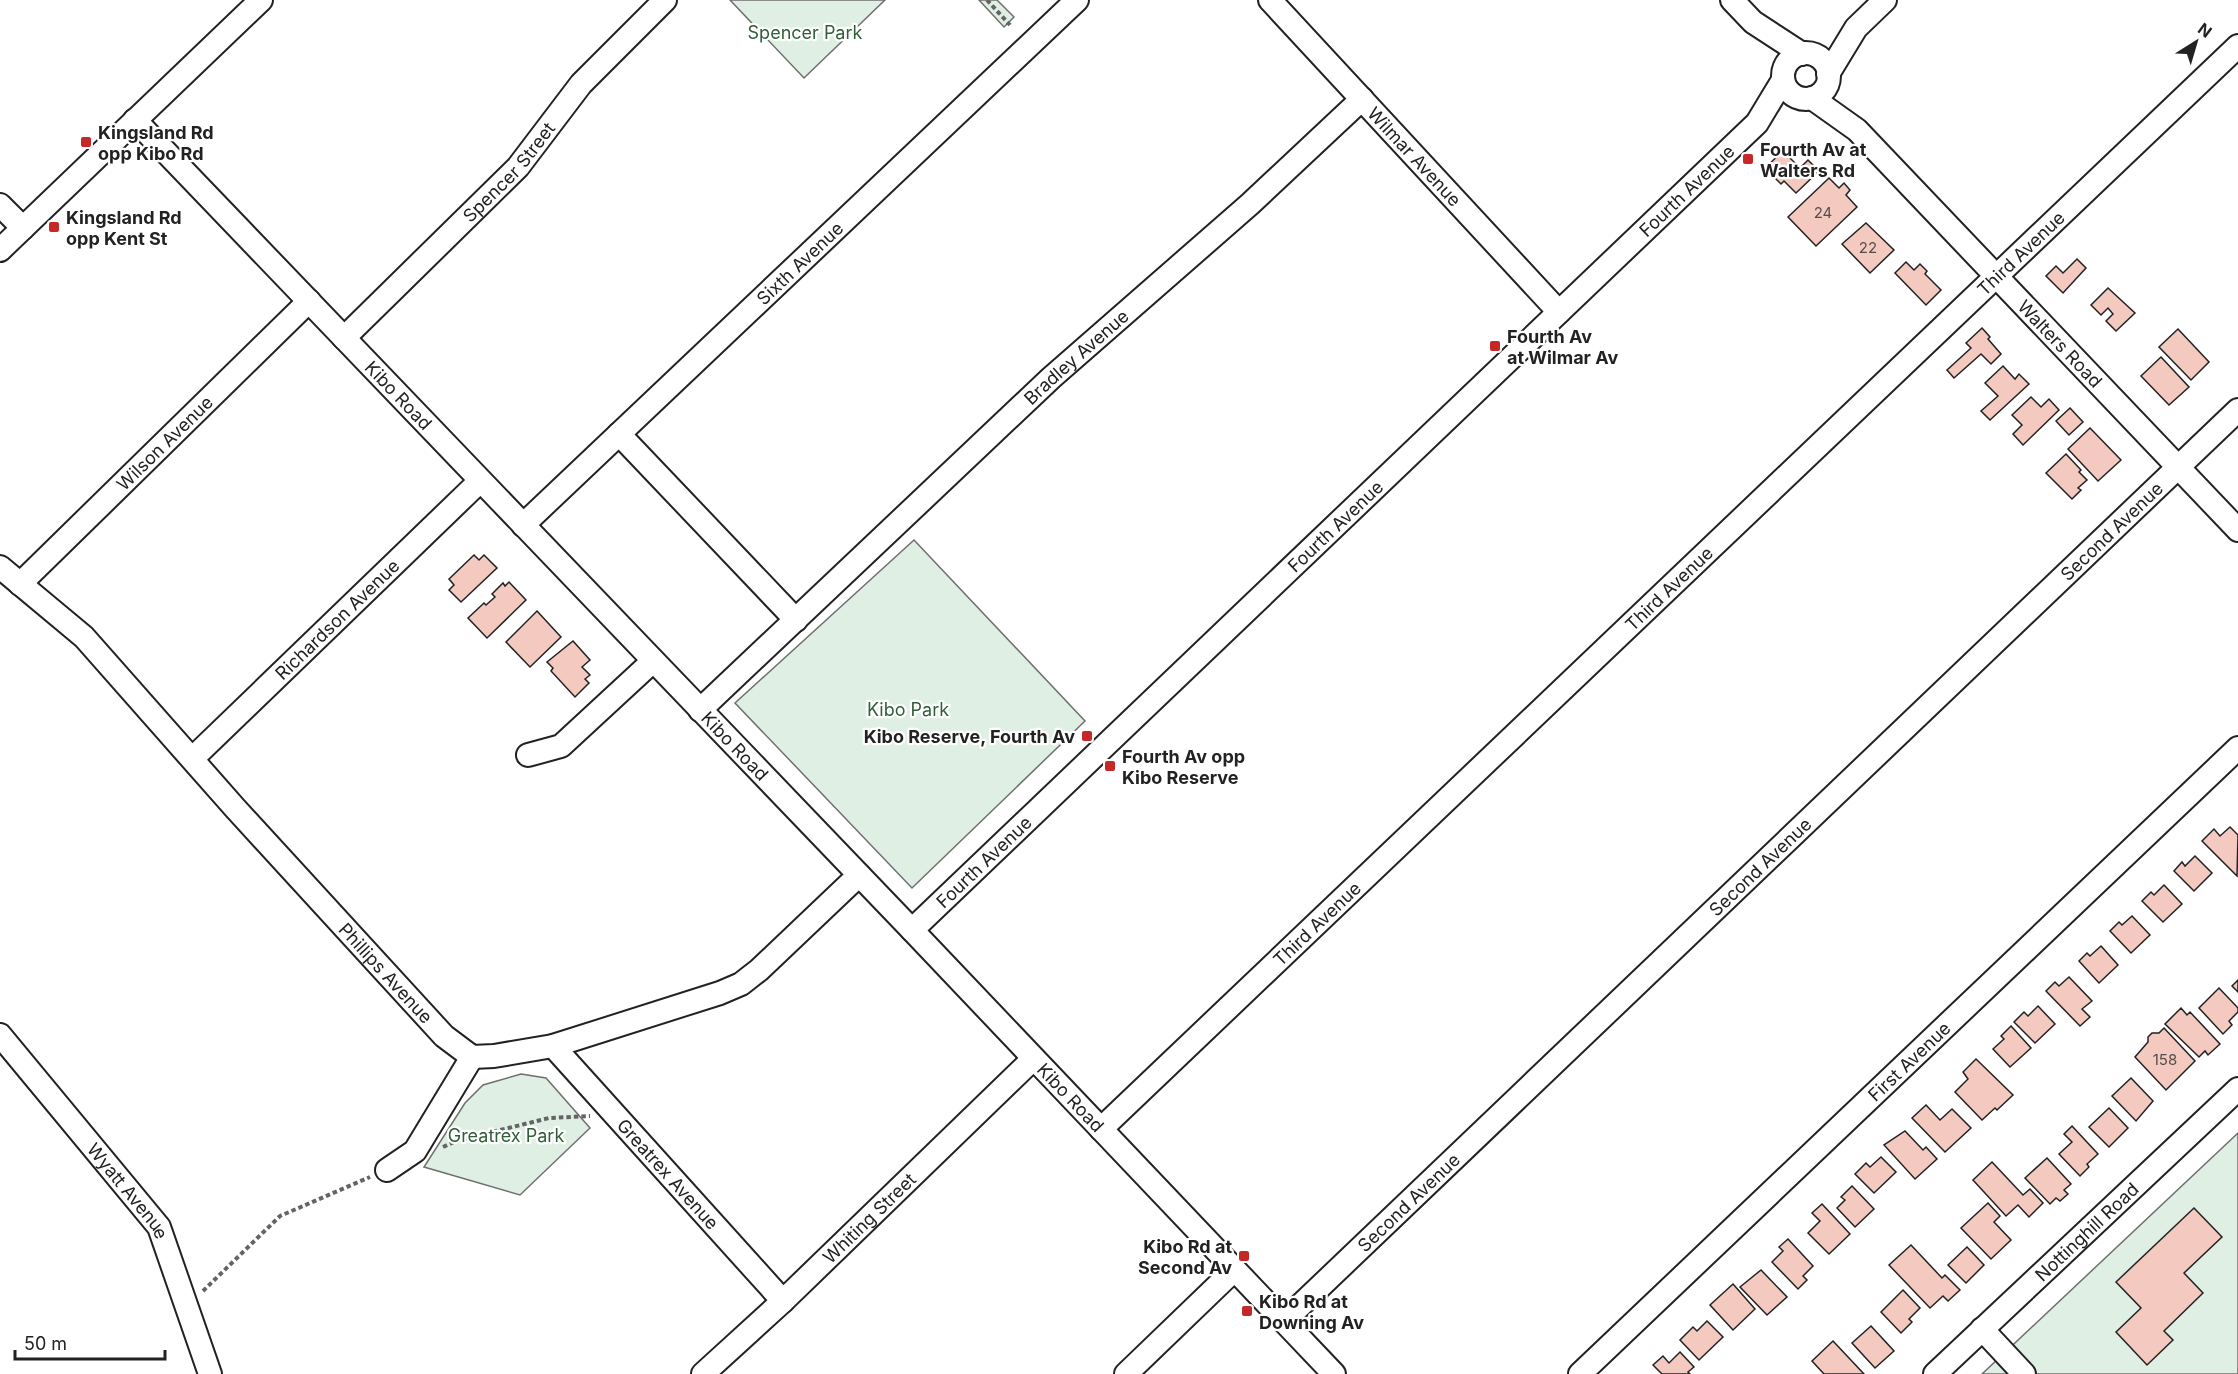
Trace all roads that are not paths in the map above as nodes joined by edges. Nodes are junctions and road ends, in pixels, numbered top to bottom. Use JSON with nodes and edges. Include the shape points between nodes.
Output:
{"nodes":[{"id":1,"x":261,"y":0,"type":"edge"},
{"id":2,"x":665,"y":0,"type":"edge"},
{"id":3,"x":1077,"y":0,"type":"edge"},
{"id":4,"x":1270,"y":0,"type":"edge"},
{"id":5,"x":1732,"y":0,"type":"edge"},
{"id":6,"x":1885,"y":0,"type":"edge"},
{"id":7,"x":1753,"y":22,"type":"junction"},
{"id":8,"x":1856,"y":28,"type":"junction"},
{"id":9,"x":2238,"y":46,"type":"edge"},
{"id":10,"x":1806,"y":54,"type":"junction"},
{"id":11,"x":1783,"y":76,"type":"junction"},
{"id":12,"x":1829,"y":76,"type":"junction"},
{"id":13,"x":1362,"y":99,"type":"junction"},
{"id":14,"x":1808,"y":99,"type":"junction"},
{"id":15,"x":135,"y":120,"type":"junction"},
{"id":16,"x":1757,"y":123,"type":"junction"},
{"id":17,"x":1857,"y":130,"type":"junction"},
{"id":18,"x":0,"y":205,"type":"edge"},
{"id":19,"x":23,"y":228,"type":"junction"},
{"id":20,"x":0,"y":250,"type":"edge"},
{"id":21,"x":1996,"y":276,"type":"junction"},
{"id":22,"x":309,"y":301,"type":"junction"},
{"id":23,"x":1559,"y":312,"type":"junction"},
{"id":24,"x":344,"y":338,"type":"junction"},
{"id":25,"x":2238,"y":410,"type":"edge"},
{"id":26,"x":619,"y":434,"type":"junction"},
{"id":27,"x":2179,"y":468,"type":"junction"},
{"id":28,"x":480,"y":481,"type":"junction"},
{"id":29,"x":523,"y":525,"type":"junction"},
{"id":30,"x":2238,"y":530,"type":"edge"},
{"id":31,"x":0,"y":567,"type":"edge"},
{"id":32,"x":20,"y":584,"type":"junction"},
{"id":33,"x":796,"y":620,"type":"junction"},
{"id":34,"x":653,"y":661,"type":"junction"},
{"id":35,"x":700,"y":710,"type":"junction"},
{"id":36,"x":2238,"y":748,"type":"edge"},
{"id":37,"x":528,"y":755,"type":"dead end"},
{"id":38,"x":193,"y":758,"type":"junction"},
{"id":39,"x":859,"y":875,"type":"junction"},
{"id":40,"x":912,"y":930,"type":"junction"},
{"id":41,"x":0,"y":1035,"type":"edge"},
{"id":42,"x":553,"y":1046,"type":"junction"},
{"id":43,"x":472,"y":1057,"type":"junction"},
{"id":44,"x":1033,"y":1059,"type":"junction"},
{"id":45,"x":2238,"y":1089,"type":"edge"},
{"id":46,"x":1101,"y":1129,"type":"junction"},
{"id":47,"x":387,"y":1170,"type":"dead end"},
{"id":48,"x":1234,"y":1270,"type":"junction"},
{"id":49,"x":783,"y":1301,"type":"junction"},
{"id":50,"x":1284,"y":1321,"type":"junction"},
{"id":51,"x":1982,"y":1329,"type":"junction"},
{"id":52,"x":210,"y":1374,"type":"edge"},
{"id":53,"x":703,"y":1374,"type":"edge"},
{"id":54,"x":1126,"y":1374,"type":"edge"},
{"id":55,"x":1334,"y":1374,"type":"edge"},
{"id":56,"x":1580,"y":1374,"type":"edge"},
{"id":57,"x":1935,"y":1374,"type":"edge"},
{"id":58,"x":2024,"y":1374,"type":"edge"}],
"edges":[{"from":1,"to":15,"type":"street"},
{"from":2,"to":24,"type":"street","name":"Spencer Street","via":[[581,84],[518,167]]},
{"from":3,"to":26,"type":"street","name":"Sixth Avenue"},
{"from":4,"to":13,"type":"street","name":"Wilmar Avenue"},
{"from":5,"to":7,"type":"street"},
{"from":6,"to":8,"type":"street"},
{"from":7,"to":10,"type":"street"},
{"from":7,"to":11,"type":"street"},
{"from":8,"to":10,"type":"street"},
{"from":8,"to":12,"type":"street"},
{"from":9,"to":21,"type":"street","name":"Third Avenue"},
{"from":10,"to":11,"type":"street","via":[[1789,60]]},
{"from":10,"to":12,"type":"street","via":[[1822,61]]},
{"from":11,"to":14,"type":"street","via":[[1790,93]]},
{"from":11,"to":16,"type":"street","name":"Fourth Avenue"},
{"from":12,"to":14,"type":"street","via":[[1824,91]]},
{"from":12,"to":17,"type":"street","name":"Walters Road"},
{"from":13,"to":23,"type":"street","name":"Wilmar Avenue"},
{"from":13,"to":33,"type":"street","name":"Bradley Avenue","via":[[1278,179],[1051,378]]},
{"from":14,"to":16,"type":"street","name":"Fourth Avenue"},
{"from":14,"to":17,"type":"street","name":"Walters Road"},
{"from":15,"to":19,"type":"street"},
{"from":15,"to":22,"type":"street","name":"Kibo Road"},
{"from":16,"to":23,"type":"street","name":"Fourth Avenue"},
{"from":17,"to":21,"type":"street","name":"Walters Road"},
{"from":18,"to":19,"type":"street"},
{"from":19,"to":20,"type":"street"},
{"from":21,"to":27,"type":"street","name":"Walters Road"},
{"from":21,"to":46,"type":"street","name":"Third Avenue"},
{"from":22,"to":24,"type":"street","name":"Kibo Road"},
{"from":22,"to":32,"type":"street","name":"Wilson Avenue"},
{"from":23,"to":40,"type":"street","name":"Fourth Avenue"},
{"from":24,"to":28,"type":"street","name":"Kibo Road"},
{"from":25,"to":27,"type":"street","name":"Second Avenue"},
{"from":26,"to":29,"type":"street","name":"Sixth Avenue"},
{"from":26,"to":33,"type":"street"},
{"from":27,"to":30,"type":"street","name":"Walters Road"},
{"from":27,"to":50,"type":"street","name":"Second Avenue"},
{"from":28,"to":29,"type":"street","name":"Kibo Road"},
{"from":28,"to":38,"type":"street","name":"Richardson Avenue"},
{"from":29,"to":34,"type":"street","name":"Kibo Road"},
{"from":31,"to":32,"type":"street","name":"Phillips Avenue"},
{"from":32,"to":38,"type":"street","name":"Phillips Avenue","via":[[84,637]]},
{"from":33,"to":35,"type":"street","name":"Bradley Avenue"},
{"from":34,"to":35,"type":"street","name":"Kibo Road"},
{"from":34,"to":37,"type":"street","via":[[561,746]]},
{"from":35,"to":39,"type":"street","name":"Kibo Road"},
{"from":36,"to":56,"type":"street","name":"First Avenue"},
{"from":38,"to":43,"type":"street","name":"Phillips Avenue","via":[[444,1036]]},
{"from":39,"to":40,"type":"street","name":"Kibo Road"},
{"from":39,"to":42,"type":"street","via":[[741,984]]},
{"from":40,"to":44,"type":"street","name":"Kibo Road"},
{"from":41,"to":52,"type":"street","name":"Wyatt Avenue","via":[[159,1227]]},
{"from":42,"to":43,"type":"street"},
{"from":42,"to":49,"type":"street","name":"Greatrex Avenue"},
{"from":43,"to":47,"type":"street","via":[[415,1151]]},
{"from":44,"to":46,"type":"street","name":"Kibo Road"},
{"from":44,"to":49,"type":"street","name":"Whiting Street"},
{"from":45,"to":51,"type":"street","name":"Nottinghill Road"},
{"from":46,"to":48,"type":"street","name":"Kibo Road"},
{"from":48,"to":50,"type":"street","name":"Kibo Road"},
{"from":48,"to":54,"type":"street"},
{"from":49,"to":53,"type":"street","name":"Whiting Street"},
{"from":50,"to":55,"type":"street","name":"Kibo Road"},
{"from":51,"to":57,"type":"street","name":"Nottinghill Road"},
{"from":51,"to":58,"type":"street"}]}
